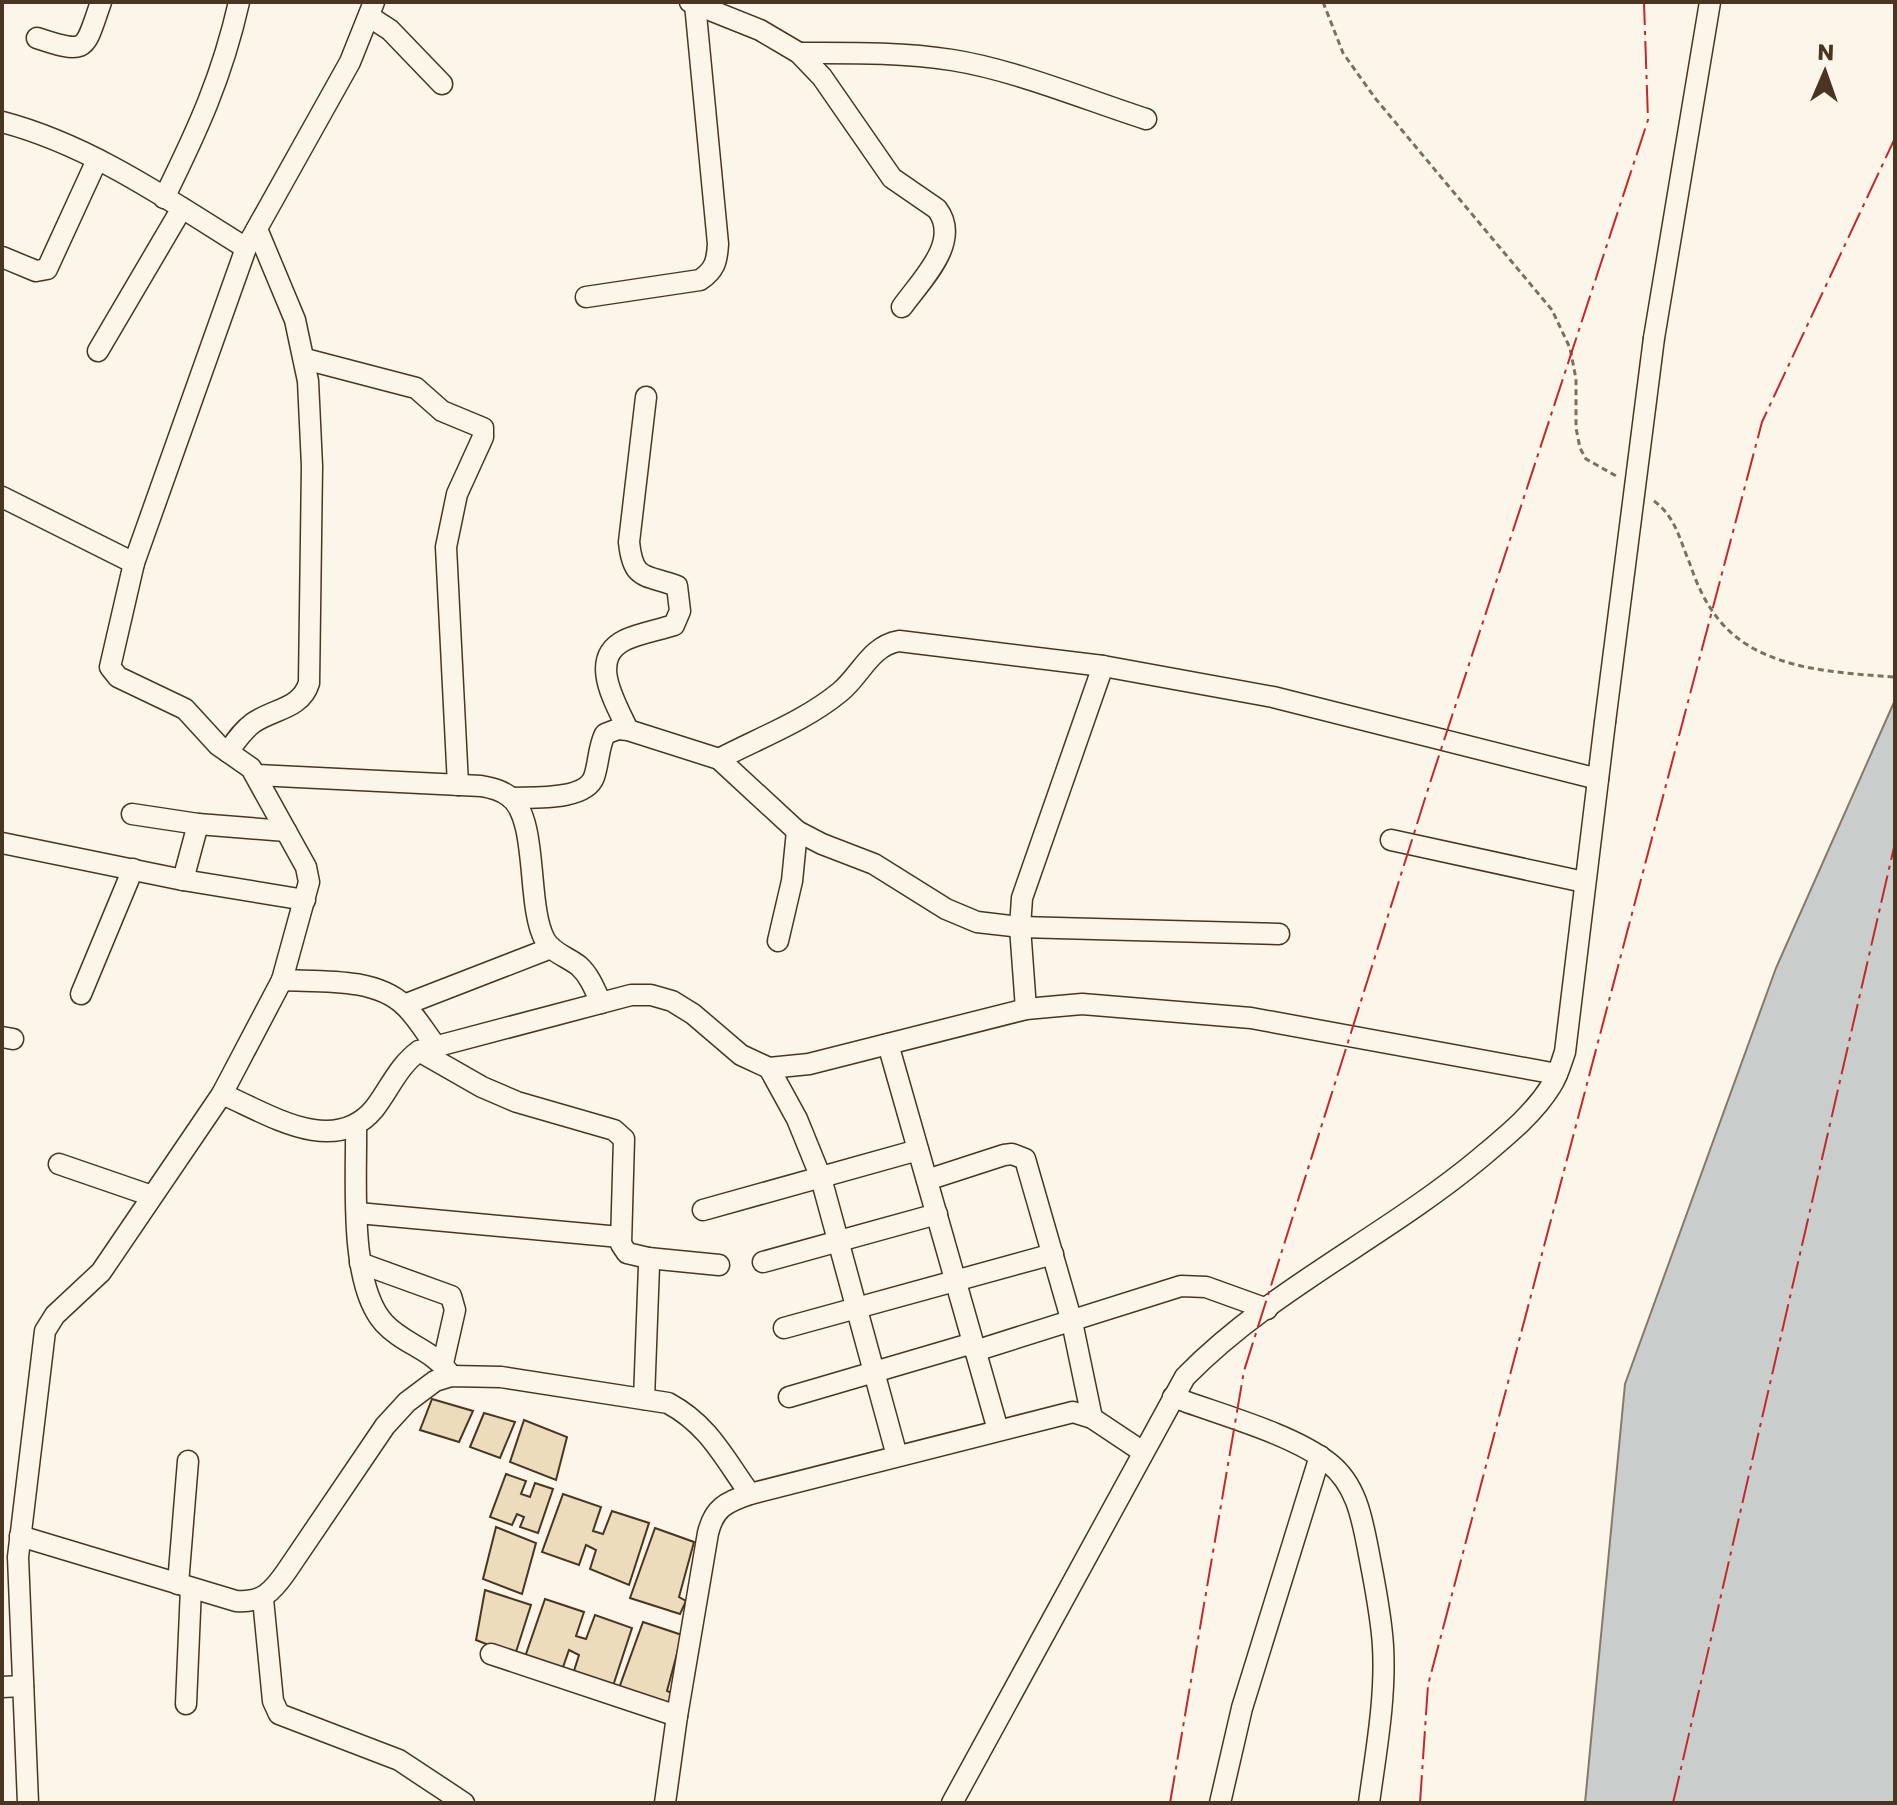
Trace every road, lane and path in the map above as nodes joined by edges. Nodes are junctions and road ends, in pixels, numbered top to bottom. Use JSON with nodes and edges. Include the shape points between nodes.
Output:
{"nodes":[{"id":1,"x":101,"y":2,"type":"edge"},
{"id":2,"x":239,"y":2,"type":"edge"},
{"id":3,"x":1323,"y":2,"type":"edge"},
{"id":4,"x":1710,"y":2,"type":"edge"},
{"id":5,"x":693,"y":3,"type":"edge"},
{"id":6,"x":372,"y":10,"type":"edge"},
{"id":7,"x":37,"y":38,"type":"dead end"},
{"id":8,"x":799,"y":53,"type":"junction"},
{"id":9,"x":442,"y":84,"type":"dead end"},
{"id":10,"x":1146,"y":119,"type":"dead end"},
{"id":11,"x":2,"y":122,"type":"edge"},
{"id":12,"x":97,"y":160,"type":"junction"},
{"id":13,"x":173,"y":203,"type":"junction"},
{"id":14,"x":257,"y":229,"type":"junction"},
{"id":15,"x":246,"y":248,"type":"junction"},
{"id":16,"x":2,"y":257,"type":"edge"},
{"id":17,"x":586,"y":297,"type":"dead end"},
{"id":18,"x":902,"y":307,"type":"dead end"},
{"id":19,"x":98,"y":351,"type":"dead end"},
{"id":20,"x":305,"y":359,"type":"junction"},
{"id":21,"x":646,"y":397,"type":"dead end"},
{"id":22,"x":1624,"y":481,"type":"dead end"},
{"id":23,"x":2,"y":497,"type":"edge"},
{"id":24,"x":1648,"y":497,"type":"dead end"},
{"id":25,"x":134,"y":563,"type":"junction"},
{"id":26,"x":1103,"y":666,"type":"junction"},
{"id":27,"x":1895,"y":677,"type":"edge"},
{"id":28,"x":628,"y":730,"type":"junction"},
{"id":29,"x":228,"y":752,"type":"junction"},
{"id":30,"x":719,"y":759,"type":"junction"},
{"id":31,"x":257,"y":775,"type":"junction"},
{"id":32,"x":1598,"y":779,"type":"junction"},
{"id":33,"x":458,"y":785,"type":"junction"},
{"id":34,"x":511,"y":798,"type":"junction"},
{"id":35,"x":132,"y":814,"type":"dead end"},
{"id":36,"x":198,"y":824,"type":"junction"},
{"id":37,"x":286,"y":831,"type":"junction"},
{"id":38,"x":797,"y":831,"type":"junction"},
{"id":39,"x":1391,"y":840,"type":"dead end"},
{"id":40,"x":4,"y":848,"type":"edge"},
{"id":41,"x":133,"y":869,"type":"junction"},
{"id":42,"x":183,"y":880,"type":"junction"},
{"id":43,"x":1584,"y":882,"type":"junction"},
{"id":44,"x":305,"y":900,"type":"junction"},
{"id":45,"x":1020,"y":927,"type":"junction"},
{"id":46,"x":1279,"y":934,"type":"dead end"},
{"id":47,"x":778,"y":941,"type":"dead end"},
{"id":48,"x":551,"y":948,"type":"junction"},
{"id":49,"x":282,"y":980,"type":"junction"},
{"id":50,"x":81,"y":994,"type":"dead end"},
{"id":51,"x":601,"y":1003,"type":"junction"},
{"id":52,"x":404,"y":1005,"type":"junction"},
{"id":53,"x":1026,"y":1009,"type":"junction"},
{"id":54,"x":888,"y":1044,"type":"junction"},
{"id":55,"x":427,"y":1048,"type":"junction"},
{"id":56,"x":769,"y":1068,"type":"junction"},
{"id":57,"x":1557,"y":1074,"type":"junction"},
{"id":58,"x":222,"y":1094,"type":"junction"},
{"id":59,"x":356,"y":1126,"type":"junction"},
{"id":60,"x":918,"y":1150,"type":"junction"},
{"id":61,"x":59,"y":1164,"type":"dead end"},
{"id":62,"x":821,"y":1178,"type":"junction"},
{"id":63,"x":927,"y":1180,"type":"junction"},
{"id":64,"x":152,"y":1196,"type":"junction"},
{"id":65,"x":703,"y":1210,"type":"dead end"},
{"id":66,"x":358,"y":1213,"type":"junction"},
{"id":67,"x":937,"y":1214,"type":"junction"},
{"id":68,"x":620,"y":1237,"type":"junction"},
{"id":69,"x":838,"y":1241,"type":"junction"},
{"id":70,"x":1053,"y":1254,"type":"junction"},
{"id":71,"x":648,"y":1258,"type":"junction"},
{"id":72,"x":763,"y":1262,"type":"dead end"},
{"id":73,"x":360,"y":1263,"type":"junction"},
{"id":74,"x":719,"y":1265,"type":"dead end"},
{"id":75,"x":956,"y":1281,"type":"junction"},
{"id":76,"x":856,"y":1308,"type":"junction"},
{"id":77,"x":1267,"y":1309,"type":"junction"},
{"id":78,"x":1072,"y":1322,"type":"junction"},
{"id":79,"x":784,"y":1328,"type":"dead end"},
{"id":80,"x":974,"y":1347,"type":"junction"},
{"id":81,"x":447,"y":1369,"type":"junction"},
{"id":82,"x":874,"y":1372,"type":"junction"},
{"id":83,"x":789,"y":1397,"type":"dead end"},
{"id":84,"x":1173,"y":1397,"type":"junction"},
{"id":85,"x":644,"y":1399,"type":"junction"},
{"id":86,"x":1092,"y":1418,"type":"junction"},
{"id":87,"x":998,"y":1430,"type":"junction"},
{"id":88,"x":1143,"y":1452,"type":"junction"},
{"id":89,"x":897,"y":1456,"type":"junction"},
{"id":90,"x":1320,"y":1456,"type":"junction"},
{"id":91,"x":188,"y":1461,"type":"dead end"},
{"id":92,"x":750,"y":1494,"type":"junction"},
{"id":93,"x":13,"y":1553,"type":"edge"},
{"id":94,"x":185,"y":1586,"type":"junction"},
{"id":95,"x":263,"y":1599,"type":"junction"},
{"id":96,"x":491,"y":1654,"type":"dead end"},
{"id":97,"x":23,"y":1686,"type":"junction"},
{"id":98,"x":2,"y":1687,"type":"edge"},
{"id":99,"x":186,"y":1704,"type":"dead end"},
{"id":100,"x":677,"y":1716,"type":"junction"},
{"id":101,"x":28,"y":1803,"type":"edge"},
{"id":102,"x":464,"y":1803,"type":"edge"},
{"id":103,"x":665,"y":1803,"type":"edge"},
{"id":104,"x":952,"y":1803,"type":"edge"},
{"id":105,"x":1220,"y":1803,"type":"edge"},
{"id":106,"x":1369,"y":1803,"type":"edge"}],
"edges":[{"from":1,"to":7,"type":"street","via":[[78,47]]},
{"from":2,"to":13,"type":"street","via":[[230,45]]},
{"from":3,"to":22,"type":"path","via":[[1343,53],[1375,98],[1552,310],[1570,348],[1580,448],[1586,459]]},
{"from":4,"to":32,"type":"street","bridge":true,"via":[[1654,338]]},
{"from":5,"to":8,"type":"street","via":[[760,30]]},
{"from":5,"to":17,"type":"street","via":[[717,260],[700,280]]},
{"from":6,"to":9,"type":"street"},
{"from":6,"to":14,"type":"street","via":[[350,62]]},
{"from":8,"to":10,"type":"street","via":[[953,60]]},
{"from":8,"to":18,"type":"street","via":[[822,77],[892,178],[942,216],[942,250]]},
{"from":11,"to":12,"type":"street","via":[[41,132]]},
{"from":12,"to":13,"type":"street"},
{"from":12,"to":16,"type":"street","via":[[47,269],[36,271]]},
{"from":13,"to":15,"type":"street"},
{"from":13,"to":19,"type":"street"},
{"from":14,"to":15,"type":"street"},
{"from":14,"to":20,"type":"street","via":[[295,320]]},
{"from":15,"to":25,"type":"street"},
{"from":20,"to":29,"type":"street","via":[[312,466],[309,683],[292,705],[248,727]]},
{"from":20,"to":33,"type":"street","via":[[416,388],[442,411],[483,428],[457,494],[446,547]]},
{"from":21,"to":28,"type":"street","via":[[630,557],[640,574],[677,586],[680,611],[674,625],[624,641],[607,661],[609,690]]},
{"from":23,"to":25,"type":"street"},
{"from":24,"to":27,"type":"path","via":[[1676,525],[1711,609],[1736,638],[1768,657],[1833,672]]},
{"from":25,"to":29,"type":"street","via":[[110,667],[118,677],[185,709]]},
{"from":26,"to":30,"type":"street","via":[[914,642],[885,644],[829,701]]},
{"from":26,"to":32,"type":"street","via":[[1273,697]]},
{"from":26,"to":45,"type":"street","via":[[1026,885]]},
{"from":28,"to":30,"type":"street"},
{"from":28,"to":34,"type":"street","via":[[605,734],[594,777],[585,789]]},
{"from":29,"to":31,"type":"street"},
{"from":30,"to":38,"type":"street"},
{"from":31,"to":33,"type":"street"},
{"from":31,"to":37,"type":"street"},
{"from":32,"to":43,"type":"street"},
{"from":33,"to":34,"type":"street","via":[[498,789]]},
{"from":34,"to":48,"type":"street","via":[[525,825],[538,918]]},
{"from":35,"to":36,"type":"street"},
{"from":36,"to":37,"type":"street"},
{"from":36,"to":42,"type":"street"},
{"from":37,"to":44,"type":"street","via":[[308,874]]},
{"from":38,"to":45,"type":"street","via":[[874,864],[961,917]]},
{"from":38,"to":47,"type":"street"},
{"from":39,"to":43,"type":"street"},
{"from":40,"to":41,"type":"street"},
{"from":41,"to":42,"type":"street"},
{"from":41,"to":50,"type":"street"},
{"from":42,"to":44,"type":"street"},
{"from":43,"to":57,"type":"street","via":[[1565,1052]]},
{"from":44,"to":49,"type":"street"},
{"from":45,"to":46,"type":"street"},
{"from":45,"to":53,"type":"street"},
{"from":48,"to":51,"type":"street","via":[[586,974]]},
{"from":48,"to":52,"type":"street"},
{"from":49,"to":52,"type":"street","via":[[367,987]]},
{"from":49,"to":58,"type":"street"},
{"from":51,"to":55,"type":"street"},
{"from":51,"to":56,"type":"street","via":[[631,995],[672,1001],[741,1055]]},
{"from":52,"to":55,"type":"street"},
{"from":53,"to":54,"type":"street"},
{"from":53,"to":57,"type":"street","via":[[1082,1004],[1251,1018]]},
{"from":54,"to":56,"type":"street"},
{"from":54,"to":60,"type":"street"},
{"from":55,"to":59,"type":"street","via":[[409,1058]]},
{"from":55,"to":68,"type":"street","via":[[482,1087],[620,1134],[625,1145]]},
{"from":56,"to":62,"type":"street"},
{"from":57,"to":77,"type":"street","via":[[1538,1105],[1450,1183]]},
{"from":58,"to":59,"type":"street","via":[[308,1131]]},
{"from":58,"to":64,"type":"street"},
{"from":59,"to":66,"type":"street"},
{"from":60,"to":62,"type":"street"},
{"from":60,"to":63,"type":"street"},
{"from":61,"to":64,"type":"street"},
{"from":62,"to":65,"type":"street"},
{"from":62,"to":69,"type":"street"},
{"from":63,"to":67,"type":"street"},
{"from":63,"to":70,"type":"street","via":[[1004,1155],[1020,1155],[1029,1166]]},
{"from":64,"to":93,"type":"street","via":[[101,1272],[45,1331]]},
{"from":66,"to":68,"type":"street"},
{"from":66,"to":73,"type":"street"},
{"from":67,"to":69,"type":"street"},
{"from":67,"to":75,"type":"street"},
{"from":68,"to":71,"type":"street","via":[[623,1250]]},
{"from":69,"to":72,"type":"street"},
{"from":69,"to":76,"type":"street"},
{"from":70,"to":75,"type":"street"},
{"from":70,"to":78,"type":"street"},
{"from":71,"to":74,"type":"street"},
{"from":71,"to":85,"type":"street"},
{"from":73,"to":81,"type":"street","via":[[365,1287],[384,1323]]},
{"from":73,"to":81,"type":"street","via":[[451,1296],[455,1310]]},
{"from":75,"to":76,"type":"street"},
{"from":75,"to":80,"type":"street"},
{"from":76,"to":79,"type":"street"},
{"from":76,"to":82,"type":"street"},
{"from":77,"to":78,"type":"street","via":[[1193,1285]]},
{"from":77,"to":84,"type":"street","via":[[1209,1353]]},
{"from":78,"to":80,"type":"street"},
{"from":78,"to":86,"type":"street"},
{"from":80,"to":82,"type":"street"},
{"from":80,"to":87,"type":"street"},
{"from":81,"to":85,"type":"street"},
{"from":81,"to":95,"type":"street","via":[[385,1426]]},
{"from":82,"to":83,"type":"street"},
{"from":82,"to":89,"type":"street"},
{"from":84,"to":88,"type":"street"},
{"from":84,"to":90,"type":"street"},
{"from":85,"to":92,"type":"street","via":[[689,1414]]},
{"from":86,"to":87,"type":"street","via":[[1073,1412]]},
{"from":86,"to":88,"type":"street"},
{"from":87,"to":89,"type":"street"},
{"from":88,"to":104,"type":"street"},
{"from":89,"to":92,"type":"street"},
{"from":90,"to":105,"type":"street","via":[[1242,1708]]},
{"from":90,"to":106,"type":"street","via":[[1346,1480],[1355,1497],[1378,1598],[1383,1677]]},
{"from":91,"to":94,"type":"street"},
{"from":92,"to":100,"type":"street","via":[[724,1504],[712,1519]]},
{"from":93,"to":94,"type":"street"},
{"from":93,"to":97,"type":"street"},
{"from":94,"to":95,"type":"street","via":[[236,1601]]},
{"from":94,"to":99,"type":"street"},
{"from":95,"to":102,"type":"street","via":[[273,1701],[279,1714],[399,1760]]},
{"from":96,"to":100,"type":"street"},
{"from":97,"to":98,"type":"street"},
{"from":97,"to":101,"type":"street"},
{"from":100,"to":103,"type":"street"}]}
